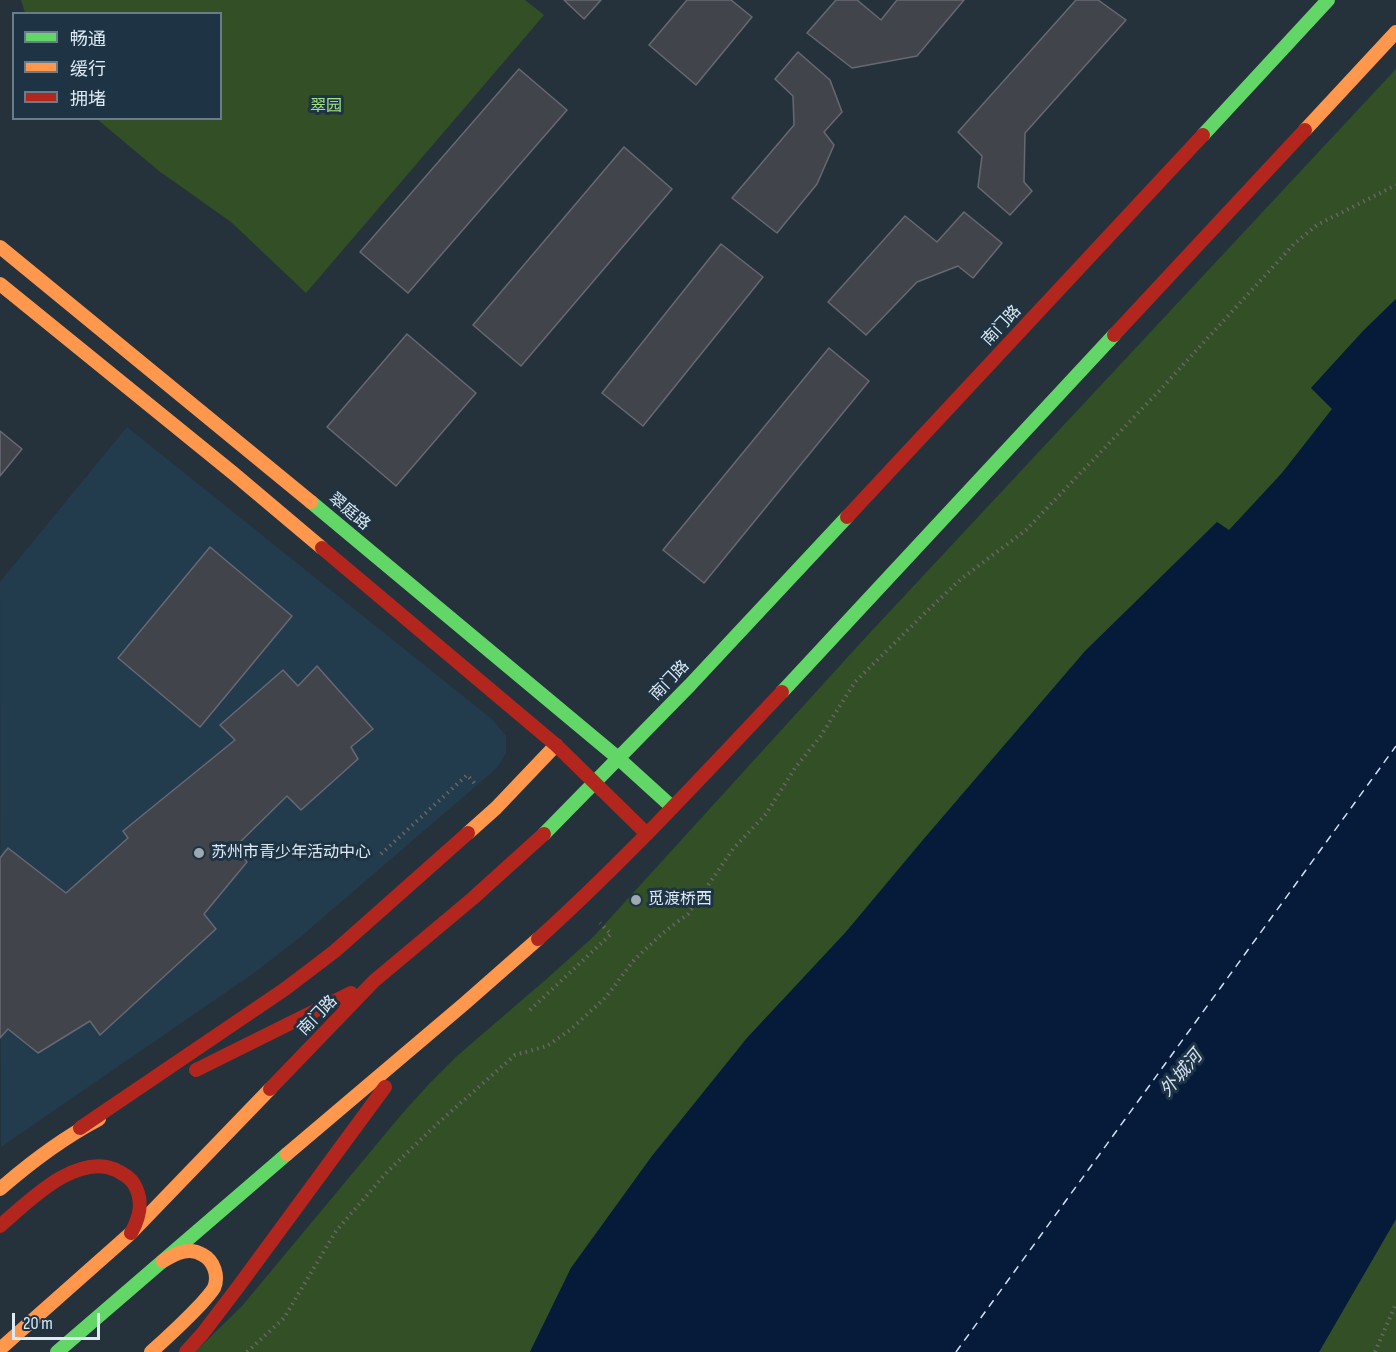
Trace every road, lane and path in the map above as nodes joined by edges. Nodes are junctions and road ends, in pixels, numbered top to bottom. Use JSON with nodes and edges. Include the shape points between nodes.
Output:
{"nodes":[{"id":1,"x":1328,"y":0,"type":"edge"},
{"id":2,"x":1396,"y":32,"type":"edge"},
{"id":3,"x":1396,"y":185,"type":"edge"},
{"id":4,"x":0,"y":247,"type":"edge"},
{"id":5,"x":0,"y":284,"type":"edge"},
{"id":6,"x":556,"y":745,"type":"junction"},
{"id":7,"x":618,"y":758,"type":"junction"},
{"id":8,"x":467,"y":775,"type":"dead end"},
{"id":9,"x":593,"y":783,"type":"junction"},
{"id":10,"x":672,"y":807,"type":"junction"},
{"id":11,"x":647,"y":834,"type":"junction"},
{"id":12,"x":381,"y":854,"type":"dead end"},
{"id":13,"x":610,"y":934,"type":"dead end"},
{"id":14,"x":374,"y":981,"type":"junction"},
{"id":15,"x":531,"y":1010,"type":"dead end"},
{"id":16,"x":417,"y":1044,"type":"junction"},
{"id":17,"x":185,"y":1076,"type":"dead end"},
{"id":18,"x":164,"y":1086,"type":"dead end"},
{"id":19,"x":80,"y":1128,"type":"junction"},
{"id":20,"x":0,"y":1189,"type":"edge"},
{"id":21,"x":0,"y":1226,"type":"edge"},
{"id":22,"x":131,"y":1233,"type":"junction"},
{"id":23,"x":156,"y":1264,"type":"junction"},
{"id":24,"x":1396,"y":1304,"type":"edge"},
{"id":25,"x":0,"y":1349,"type":"edge"},
{"id":26,"x":57,"y":1352,"type":"edge"},
{"id":27,"x":151,"y":1352,"type":"edge"},
{"id":28,"x":186,"y":1352,"type":"edge"},
{"id":29,"x":247,"y":1352,"type":"edge"},
{"id":30,"x":1375,"y":1352,"type":"edge"}],
"edges":[{"from":1,"to":7,"type":"main road","name":"南门路"},
{"from":2,"to":10,"type":"main road"},
{"from":3,"to":29,"type":"path","via":[[1317,225],[1294,244],[1026,530],[961,579],[855,682],[766,814],[733,849],[688,914],[634,960],[606,998],[570,1030],[547,1046],[515,1055],[387,1172],[336,1232],[284,1318]]},
{"from":4,"to":7,"type":"main road","name":"翠庭路"},
{"from":5,"to":6,"type":"main road","via":[[233,473]]},
{"from":6,"to":9,"type":"main road"},
{"from":6,"to":19,"type":"main road","via":[[496,808],[335,951]]},
{"from":7,"to":9,"type":"main road","name":"南门路"},
{"from":7,"to":10,"type":"main road","name":"翠庭路"},
{"from":8,"to":12,"type":"path"},
{"from":9,"to":11,"type":"main road"},
{"from":9,"to":14,"type":"main road","name":"南门路","via":[[472,899]]},
{"from":10,"to":11,"type":"main road"},
{"from":11,"to":16,"type":"main road","via":[[515,960]]},
{"from":13,"to":15,"type":"path"},
{"from":14,"to":17,"type":"main road"},
{"from":14,"to":22,"type":"main road","name":"南门路"},
{"from":16,"to":23,"type":"main road"},
{"from":16,"to":28,"type":"main road"},
{"from":18,"to":19,"type":"main road"},
{"from":19,"to":20,"type":"main road","via":[[33,1160]]},
{"from":21,"to":22,"type":"main road","via":[[55,1182],[83,1168],[104,1165],[120,1171],[137,1190],[139,1215]]},
{"from":22,"to":25,"type":"main road","name":"南门路"},
{"from":23,"to":26,"type":"main road"},
{"from":23,"to":27,"type":"main road","via":[[184,1251],[194,1251],[210,1260],[216,1279],[213,1289],[194,1312]]},
{"from":24,"to":30,"type":"path"}]}
